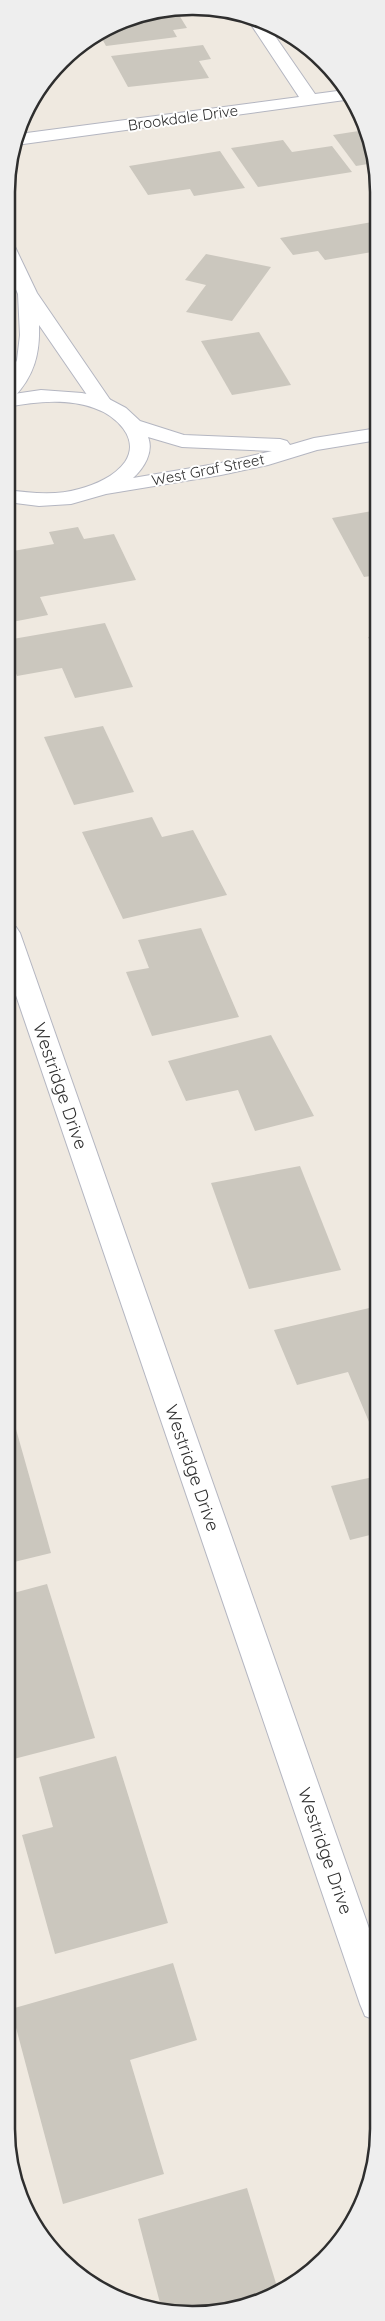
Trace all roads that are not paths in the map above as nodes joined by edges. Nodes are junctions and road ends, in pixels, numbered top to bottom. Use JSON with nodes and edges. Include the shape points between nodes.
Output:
{"nodes":[{"id":1,"x":263,"y":30,"type":"edge"},
{"id":2,"x":341,"y":96,"type":"edge"},
{"id":3,"x":310,"y":100,"type":"junction"},
{"id":4,"x":23,"y":139,"type":"edge"},
{"id":5,"x":15,"y":267,"type":"edge"},
{"id":6,"x":27,"y":293,"type":"junction"},
{"id":7,"x":15,"y":383,"type":"edge"},
{"id":8,"x":15,"y":399,"type":"edge"},
{"id":9,"x":103,"y":404,"type":"junction"},
{"id":10,"x":133,"y":425,"type":"junction"},
{"id":11,"x":370,"y":435,"type":"edge"},
{"id":12,"x":314,"y":444,"type":"junction"},
{"id":13,"x":101,"y":489,"type":"junction"},
{"id":14,"x":15,"y":498,"type":"edge"},
{"id":15,"x":15,"y":959,"type":"edge"},
{"id":16,"x":370,"y":1981,"type":"edge"}],
"edges":[{"from":1,"to":3,"type":"street"},
{"from":2,"to":3,"type":"street","name":"Brookdale Drive"},
{"from":3,"to":4,"type":"street","name":"Brookdale Drive"},
{"from":5,"to":6,"type":"street"},
{"from":6,"to":7,"type":"street","via":[[29,354],[23,373]]},
{"from":6,"to":9,"type":"street"},
{"from":8,"to":9,"type":"street","via":[[61,395]]},
{"from":9,"to":10,"type":"street","name":"West Graf Street"},
{"from":10,"to":12,"type":"street","name":"West Graf Street","via":[[182,441]]},
{"from":10,"to":13,"type":"street","via":[[139,438],[139,453],[120,479]]},
{"from":11,"to":12,"type":"street","name":"West Graf Street"},
{"from":12,"to":13,"type":"street","name":"West Graf Street","via":[[268,458]]},
{"from":13,"to":14,"type":"street","via":[[53,500]]},
{"from":15,"to":16,"type":"street","name":"Westridge Drive"}]}
